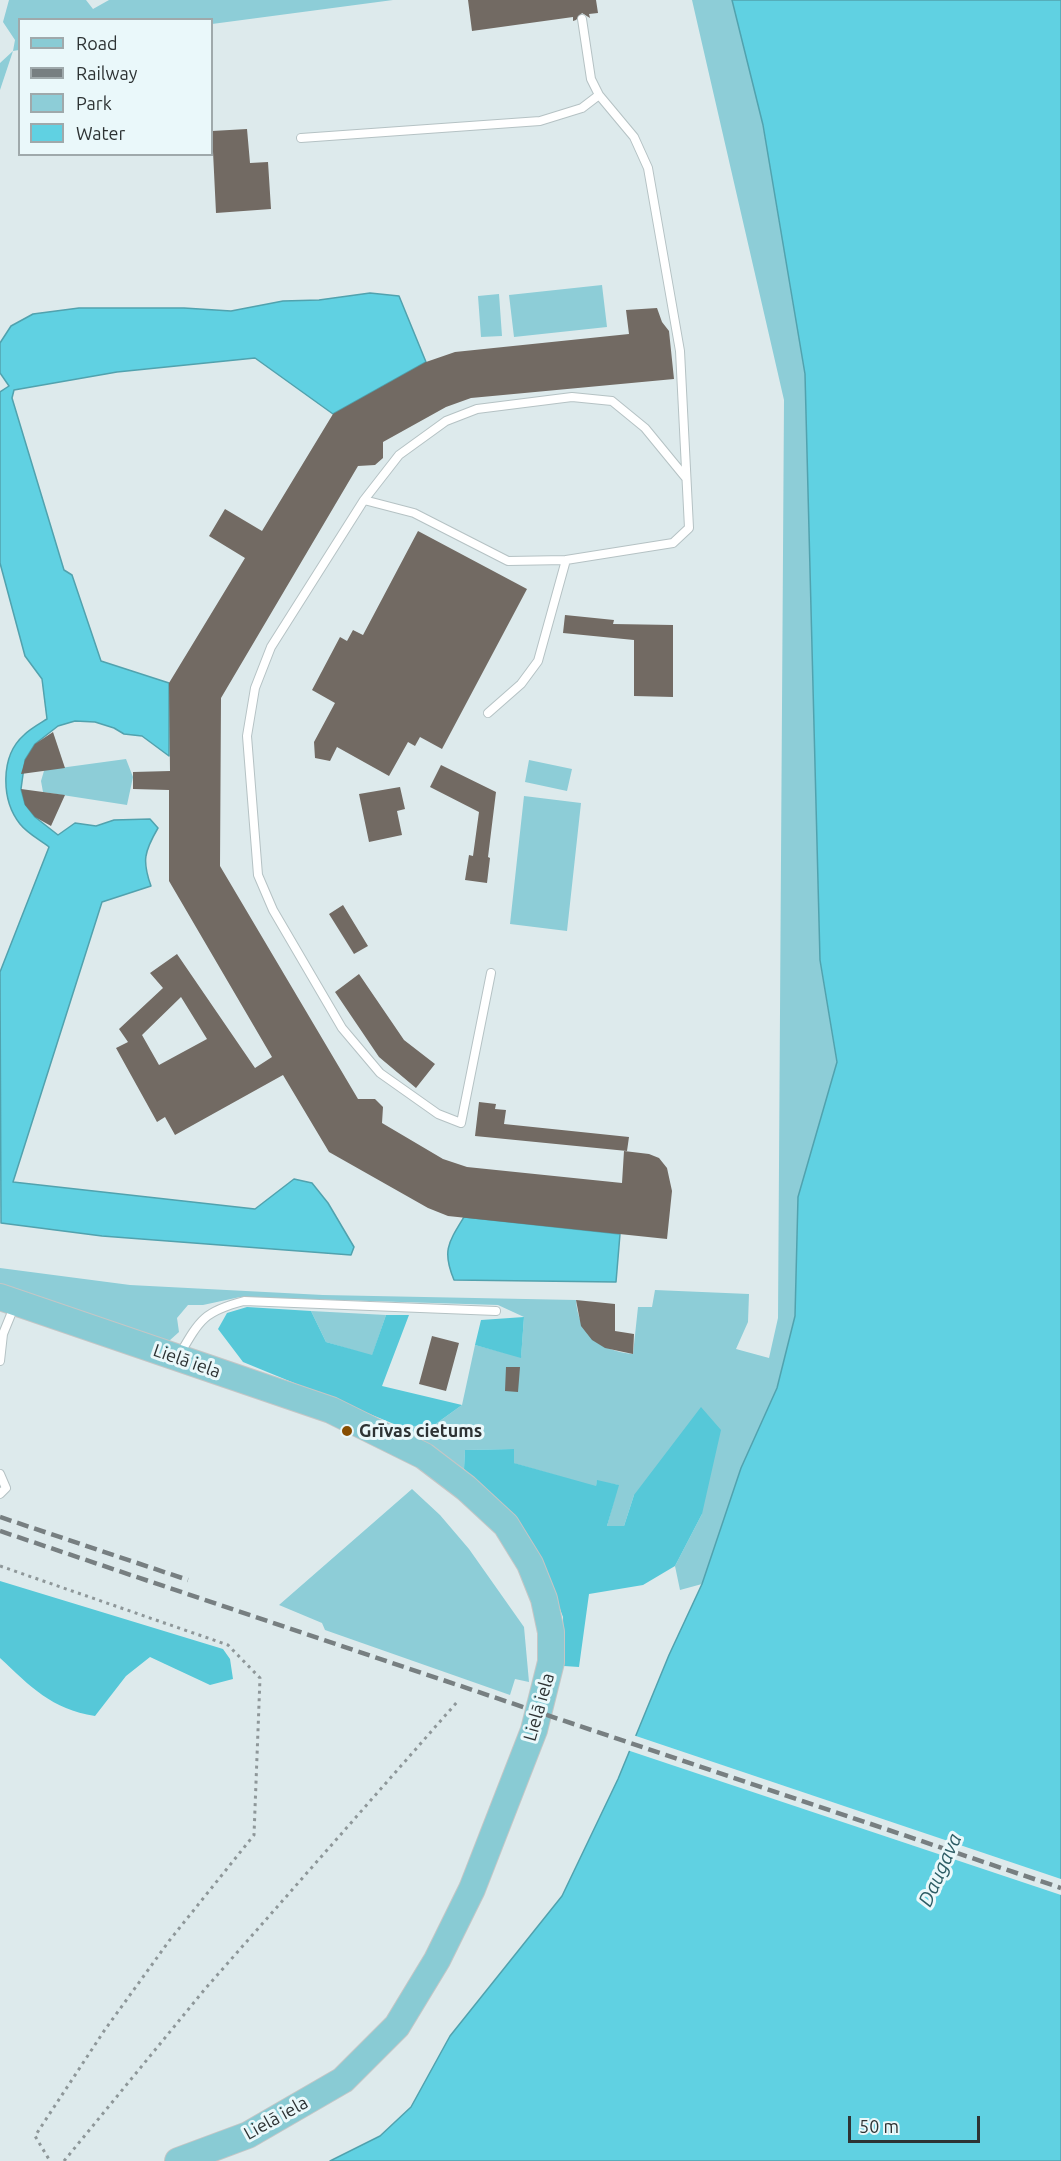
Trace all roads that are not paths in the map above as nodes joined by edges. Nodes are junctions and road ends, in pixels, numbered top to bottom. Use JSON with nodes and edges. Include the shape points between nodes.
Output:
{"nodes":[{"id":1,"x":582,"y":19,"type":"dead end"},
{"id":2,"x":599,"y":95,"type":"junction"},
{"id":3,"x":300,"y":138,"type":"dead end"},
{"id":4,"x":686,"y":478,"type":"junction"},
{"id":5,"x":364,"y":500,"type":"junction"},
{"id":6,"x":566,"y":560,"type":"junction"},
{"id":7,"x":488,"y":713,"type":"dead end"},
{"id":8,"x":491,"y":973,"type":"dead end"},
{"id":9,"x":8,"y":1300,"type":"edge"},
{"id":10,"x":496,"y":1311,"type":"dead end"},
{"id":11,"x":178,"y":1358,"type":"junction"},
{"id":12,"x":0,"y":1361,"type":"edge"},
{"id":13,"x":0,"y":1474,"type":"edge"},
{"id":14,"x":0,"y":1494,"type":"edge"},
{"id":15,"x":178,"y":2161,"type":"edge"}],
"edges":[{"from":1,"to":2,"type":"lane","via":[[591,79]]},
{"from":2,"to":3,"type":"lane","via":[[582,108],[540,121]]},
{"from":2,"to":4,"type":"lane","via":[[634,138],[648,168],[680,351]]},
{"from":4,"to":5,"type":"lane","via":[[645,428],[612,401],[572,397],[477,409],[446,422],[399,455]]},
{"from":4,"to":6,"type":"lane","via":[[689,528],[673,543]]},
{"from":5,"to":6,"type":"lane","via":[[414,513],[508,561]]},
{"from":5,"to":8,"type":"lane","via":[[271,647],[255,688],[247,736],[258,875],[273,910],[342,1028],[380,1073],[438,1114],[461,1123]]},
{"from":6,"to":7,"type":"lane","via":[[538,662],[521,684]]},
{"from":9,"to":11,"type":"main road","name":"Lielā iela"},
{"from":9,"to":12,"type":"lane"},
{"from":10,"to":11,"type":"lane","via":[[244,1301],[216,1308],[195,1328]]},
{"from":11,"to":15,"type":"main road","name":"Lielā iela","via":[[331,1410],[424,1456],[466,1488],[506,1525],[530,1564],[544,1599],[551,1632],[551,1662],[534,1730],[472,1889],[437,1960],[397,2026],[343,2080],[248,2135]]},
{"from":13,"to":14,"type":"lane","via":[[6,1488]]}]}
